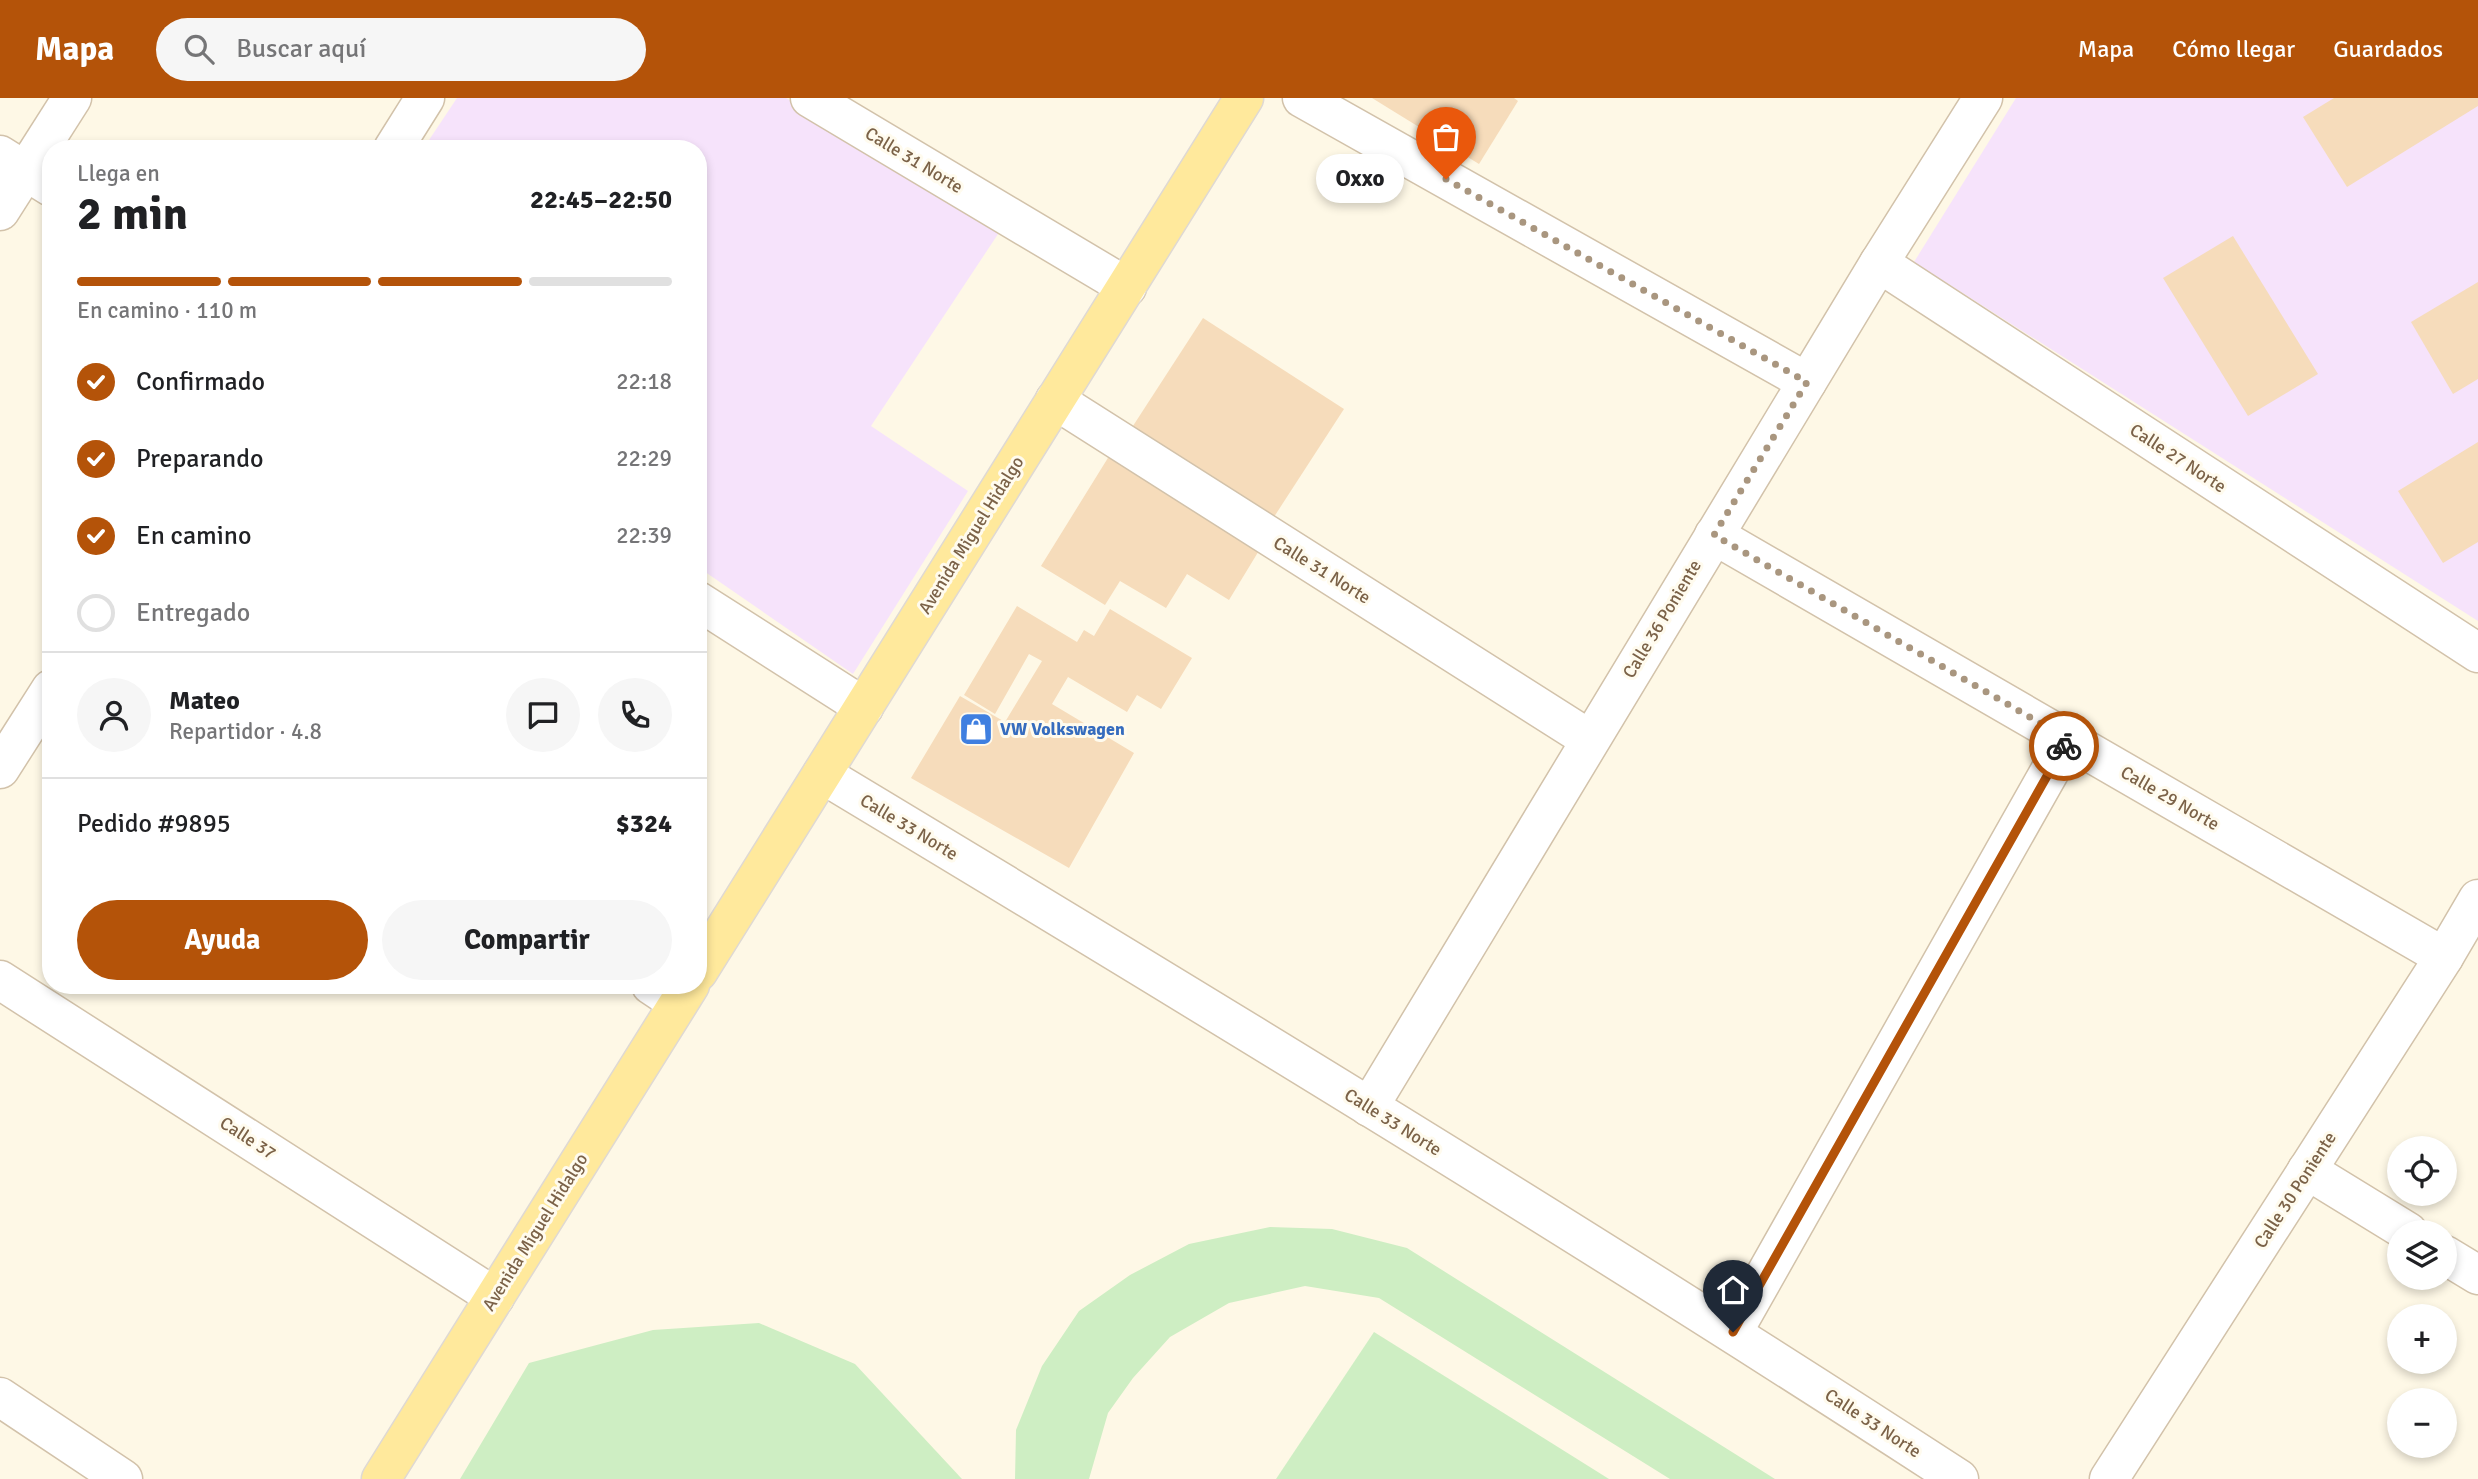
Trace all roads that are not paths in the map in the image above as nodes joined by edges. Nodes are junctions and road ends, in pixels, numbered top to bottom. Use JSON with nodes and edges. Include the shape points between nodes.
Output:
{"nodes":[{"id":1,"x":72,"y":98,"type":"edge"},
{"id":2,"x":425,"y":98,"type":"edge"},
{"id":3,"x":810,"y":98,"type":"edge"},
{"id":4,"x":1244,"y":98,"type":"edge"},
{"id":5,"x":1302,"y":98,"type":"edge"},
{"id":6,"x":1983,"y":98,"type":"edge"},
{"id":7,"x":45,"y":140,"type":"edge"},
{"id":8,"x":399,"y":140,"type":"edge"},
{"id":9,"x":42,"y":145,"type":"edge"},
{"id":10,"x":25,"y":171,"type":"edge"},
{"id":11,"x":0,"y":211,"type":"edge"},
{"id":12,"x":1879,"y":262,"type":"junction"},
{"id":13,"x":1127,"y":287,"type":"junction"},
{"id":14,"x":1807,"y":382,"type":"junction"},
{"id":15,"x":1055,"y":400,"type":"junction"},
{"id":16,"x":1714,"y":535,"type":"junction"},
{"id":17,"x":707,"y":607,"type":"edge"},
{"id":18,"x":2478,"y":653,"type":"edge"},
{"id":19,"x":42,"y":703,"type":"edge"},
{"id":20,"x":864,"y":707,"type":"junction"},
{"id":21,"x":1589,"y":739,"type":"junction"},
{"id":22,"x":2068,"y":739,"type":"junction"},
{"id":23,"x":0,"y":769,"type":"edge"},
{"id":24,"x":822,"y":774,"type":"junction"},
{"id":25,"x":2478,"y":900,"type":"edge"},
{"id":26,"x":2444,"y":957,"type":"junction"},
{"id":27,"x":707,"y":958,"type":"edge"},
{"id":28,"x":0,"y":980,"type":"edge"},
{"id":29,"x":671,"y":994,"type":"edge"},
{"id":30,"x":1369,"y":1107,"type":"junction"},
{"id":31,"x":2307,"y":1170,"type":"junction"},
{"id":32,"x":2388,"y":1220,"type":"edge"},
{"id":33,"x":2457,"y":1262,"type":"edge"},
{"id":34,"x":2478,"y":1275,"type":"edge"},
{"id":35,"x":495,"y":1297,"type":"junction"},
{"id":36,"x":1733,"y":1332,"type":"junction"},
{"id":37,"x":0,"y":1396,"type":"edge"},
{"id":38,"x":123,"y":1479,"type":"edge"},
{"id":39,"x":381,"y":1479,"type":"edge"},
{"id":40,"x":1959,"y":1479,"type":"edge"},
{"id":41,"x":2109,"y":1479,"type":"edge"}],
"edges":[{"from":1,"to":7,"type":"street"},
{"from":2,"to":8,"type":"street"},
{"from":3,"to":13,"type":"street","name":"Calle 31 Norte"},
{"from":4,"to":13,"type":"main road","name":"Avenida Miguel Hidalgo"},
{"from":5,"to":14,"type":"street"},
{"from":6,"to":12,"type":"street","name":"Calle 36 Poniente"},
{"from":9,"to":10,"type":"street"},
{"from":10,"to":11,"type":"street"},
{"from":12,"to":14,"type":"street","name":"Calle 36 Poniente"},
{"from":12,"to":18,"type":"street","name":"Calle 27 Norte"},
{"from":13,"to":15,"type":"main road","name":"Avenida Miguel Hidalgo"},
{"from":14,"to":16,"type":"street","name":"Calle 36 Poniente"},
{"from":15,"to":20,"type":"main road","name":"Avenida Miguel Hidalgo"},
{"from":15,"to":21,"type":"street","name":"Calle 31 Norte"},
{"from":16,"to":21,"type":"street","name":"Calle 36 Poniente"},
{"from":16,"to":22,"type":"street","name":"Calle 29 Norte"},
{"from":17,"to":20,"type":"street"},
{"from":19,"to":23,"type":"street"},
{"from":20,"to":24,"type":"main road","name":"Avenida Miguel Hidalgo"},
{"from":21,"to":30,"type":"street","name":"Calle 36 Poniente"},
{"from":22,"to":26,"type":"street","name":"Calle 29 Norte"},
{"from":22,"to":36,"type":"street"},
{"from":24,"to":27,"type":"main road","name":"Avenida Miguel Hidalgo"},
{"from":24,"to":30,"type":"street","name":"Calle 33 Norte"},
{"from":25,"to":26,"type":"street","name":"Calle 30 Poniente"},
{"from":26,"to":31,"type":"street","name":"Calle 30 Poniente"},
{"from":28,"to":35,"type":"street","name":"Calle 37"},
{"from":29,"to":35,"type":"main road","name":"Avenida Miguel Hidalgo"},
{"from":30,"to":36,"type":"street","name":"Calle 33 Norte"},
{"from":31,"to":32,"type":"street"},
{"from":31,"to":41,"type":"street","name":"Calle 30 Poniente"},
{"from":33,"to":34,"type":"street"},
{"from":35,"to":39,"type":"main road","name":"Avenida Miguel Hidalgo"},
{"from":36,"to":40,"type":"street","name":"Calle 33 Norte"},
{"from":37,"to":38,"type":"street"}]}
